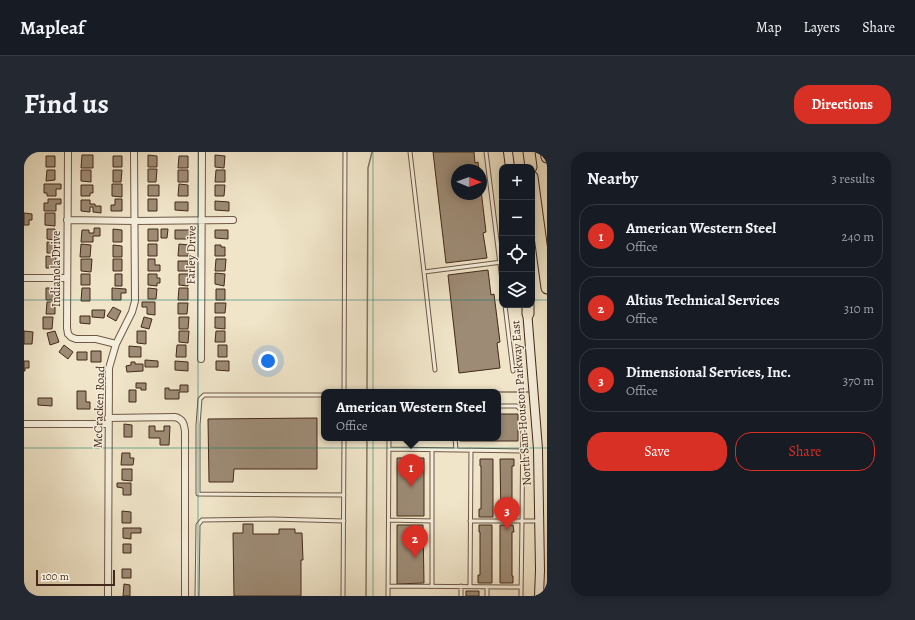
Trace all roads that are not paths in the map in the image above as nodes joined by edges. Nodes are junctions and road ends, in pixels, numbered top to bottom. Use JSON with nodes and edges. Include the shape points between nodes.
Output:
{"nodes":[{"id":1,"x":134,"y":152,"type":"edge"},
{"id":2,"x":202,"y":152,"type":"edge"},
{"id":3,"x":345,"y":152,"type":"edge"},
{"id":4,"x":410,"y":152,"type":"edge"},
{"id":5,"x":486,"y":152,"type":"edge"},
{"id":6,"x":508,"y":152,"type":"edge"},
{"id":7,"x":525,"y":152,"type":"edge"},
{"id":8,"x":529,"y":152,"type":"edge"},
{"id":9,"x":546,"y":152,"type":"edge"},
{"id":10,"x":68,"y":153,"type":"edge"},
{"id":11,"x":547,"y":157,"type":"edge"},
{"id":12,"x":510,"y":164,"type":"edge"},
{"id":13,"x":525,"y":164,"type":"edge"},
{"id":14,"x":531,"y":164,"type":"edge"},
{"id":15,"x":535,"y":199,"type":"edge"},
{"id":16,"x":67,"y":220,"type":"junction"},
{"id":17,"x":202,"y":220,"type":"junction"},
{"id":18,"x":233,"y":220,"type":"dead end"},
{"id":19,"x":134,"y":222,"type":"junction"},
{"id":20,"x":499,"y":247,"type":"edge"},
{"id":21,"x":499,"y":262,"type":"edge"},
{"id":22,"x":424,"y":272,"type":"junction"},
{"id":23,"x":24,"y":278,"type":"edge"},
{"id":24,"x":67,"y":278,"type":"junction"},
{"id":25,"x":547,"y":288,"type":"edge"},
{"id":26,"x":505,"y":308,"type":"edge"},
{"id":27,"x":528,"y":308,"type":"edge"},
{"id":28,"x":116,"y":344,"type":"junction"},
{"id":29,"x":201,"y":359,"type":"dead end"},
{"id":30,"x":435,"y":370,"type":"dead end"},
{"id":31,"x":513,"y":371,"type":"dead end"},
{"id":32,"x":344,"y":389,"type":"edge"},
{"id":33,"x":321,"y":395,"type":"edge"},
{"id":34,"x":501,"y":406,"type":"edge"},
{"id":35,"x":108,"y":421,"type":"junction"},
{"id":36,"x":24,"y":424,"type":"edge"},
{"id":37,"x":344,"y":441,"type":"edge"},
{"id":38,"x":389,"y":441,"type":"edge"},
{"id":39,"x":455,"y":441,"type":"edge"},
{"id":40,"x":389,"y":449,"type":"junction"},
{"id":41,"x":432,"y":450,"type":"junction"},
{"id":42,"x":456,"y":450,"type":"junction"},
{"id":43,"x":471,"y":450,"type":"junction"},
{"id":44,"x":522,"y":451,"type":"junction"},
{"id":45,"x":344,"y":495,"type":"junction"},
{"id":46,"x":344,"y":520,"type":"junction"},
{"id":47,"x":389,"y":520,"type":"junction"},
{"id":48,"x":432,"y":521,"type":"junction"},
{"id":49,"x":470,"y":521,"type":"junction"},
{"id":50,"x":522,"y":521,"type":"junction"},
{"id":51,"x":540,"y":521,"type":"junction"},
{"id":52,"x":388,"y":586,"type":"junction"},
{"id":53,"x":432,"y":586,"type":"junction"},
{"id":54,"x":461,"y":586,"type":"junction"},
{"id":55,"x":470,"y":586,"type":"junction"},
{"id":56,"x":487,"y":587,"type":"junction"},
{"id":57,"x":521,"y":587,"type":"junction"},
{"id":58,"x":108,"y":596,"type":"edge"},
{"id":59,"x":185,"y":596,"type":"edge"},
{"id":60,"x":197,"y":596,"type":"edge"},
{"id":61,"x":343,"y":596,"type":"edge"},
{"id":62,"x":388,"y":596,"type":"edge"},
{"id":63,"x":461,"y":596,"type":"edge"},
{"id":64,"x":487,"y":596,"type":"edge"},
{"id":65,"x":521,"y":596,"type":"edge"},
{"id":66,"x":539,"y":596,"type":"edge"}],
"edges":[{"from":1,"to":19,"type":"street","name":"McCracken Road"},
{"from":2,"to":17,"type":"street","name":"Farley Drive"},
{"from":3,"to":32,"type":"lane"},
{"from":4,"to":22,"type":"lane"},
{"from":5,"to":20,"type":"lane"},
{"from":6,"to":12,"type":"main road"},
{"from":7,"to":13,"type":"highway"},
{"from":8,"to":14,"type":"highway"},
{"from":9,"to":11,"type":"highway"},
{"from":10,"to":16,"type":"street","name":"Indianola Drive"},
{"from":15,"to":25,"type":"highway"},
{"from":16,"to":19,"type":"street"},
{"from":16,"to":24,"type":"street","name":"Indianola Drive"},
{"from":17,"to":18,"type":"street"},
{"from":17,"to":19,"type":"street"},
{"from":17,"to":29,"type":"street","name":"Farley Drive"},
{"from":19,"to":28,"type":"street","name":"McCracken Road","via":[[135,301]]},
{"from":21,"to":22,"type":"lane"},
{"from":22,"to":30,"type":"lane"},
{"from":23,"to":24,"type":"street"},
{"from":24,"to":28,"type":"street","name":"Indianola Drive","via":[[68,334],[71,337],[96,338]]},
{"from":26,"to":31,"type":"lane"},
{"from":27,"to":51,"type":"main road","name":"North Sam Houston Parkway East","via":[[538,449]]},
{"from":28,"to":35,"type":"street","name":"McCracken Road","via":[[109,368]]},
{"from":33,"to":45,"type":"lane","via":[[204,395],[200,399],[198,425],[198,494]]},
{"from":34,"to":44,"type":"lane","via":[[518,406],[523,412]]},
{"from":35,"to":36,"type":"street"},
{"from":35,"to":58,"type":"street","name":"McCracken Road"},
{"from":35,"to":59,"type":"street","via":[[175,417],[183,421]]},
{"from":37,"to":45,"type":"lane"},
{"from":38,"to":40,"type":"lane"},
{"from":39,"to":42,"type":"lane"},
{"from":40,"to":41,"type":"lane"},
{"from":40,"to":47,"type":"lane"},
{"from":41,"to":42,"type":"lane"},
{"from":41,"to":48,"type":"lane"},
{"from":42,"to":43,"type":"lane"},
{"from":43,"to":44,"type":"lane"},
{"from":43,"to":49,"type":"lane"},
{"from":44,"to":50,"type":"lane"},
{"from":45,"to":46,"type":"lane"},
{"from":46,"to":60,"type":"lane","via":[[202,520],[198,525]]},
{"from":46,"to":61,"type":"lane"},
{"from":47,"to":48,"type":"lane"},
{"from":47,"to":52,"type":"lane"},
{"from":48,"to":53,"type":"lane"},
{"from":49,"to":50,"type":"lane"},
{"from":49,"to":55,"type":"lane"},
{"from":50,"to":51,"type":"lane"},
{"from":50,"to":57,"type":"lane"},
{"from":51,"to":66,"type":"main road","name":"North Sam Houston Parkway East"},
{"from":52,"to":53,"type":"lane"},
{"from":52,"to":62,"type":"lane"},
{"from":53,"to":54,"type":"lane"},
{"from":54,"to":55,"type":"lane"},
{"from":54,"to":63,"type":"lane"},
{"from":55,"to":56,"type":"lane"},
{"from":56,"to":57,"type":"lane"},
{"from":56,"to":64,"type":"lane"},
{"from":57,"to":65,"type":"lane"}]}
